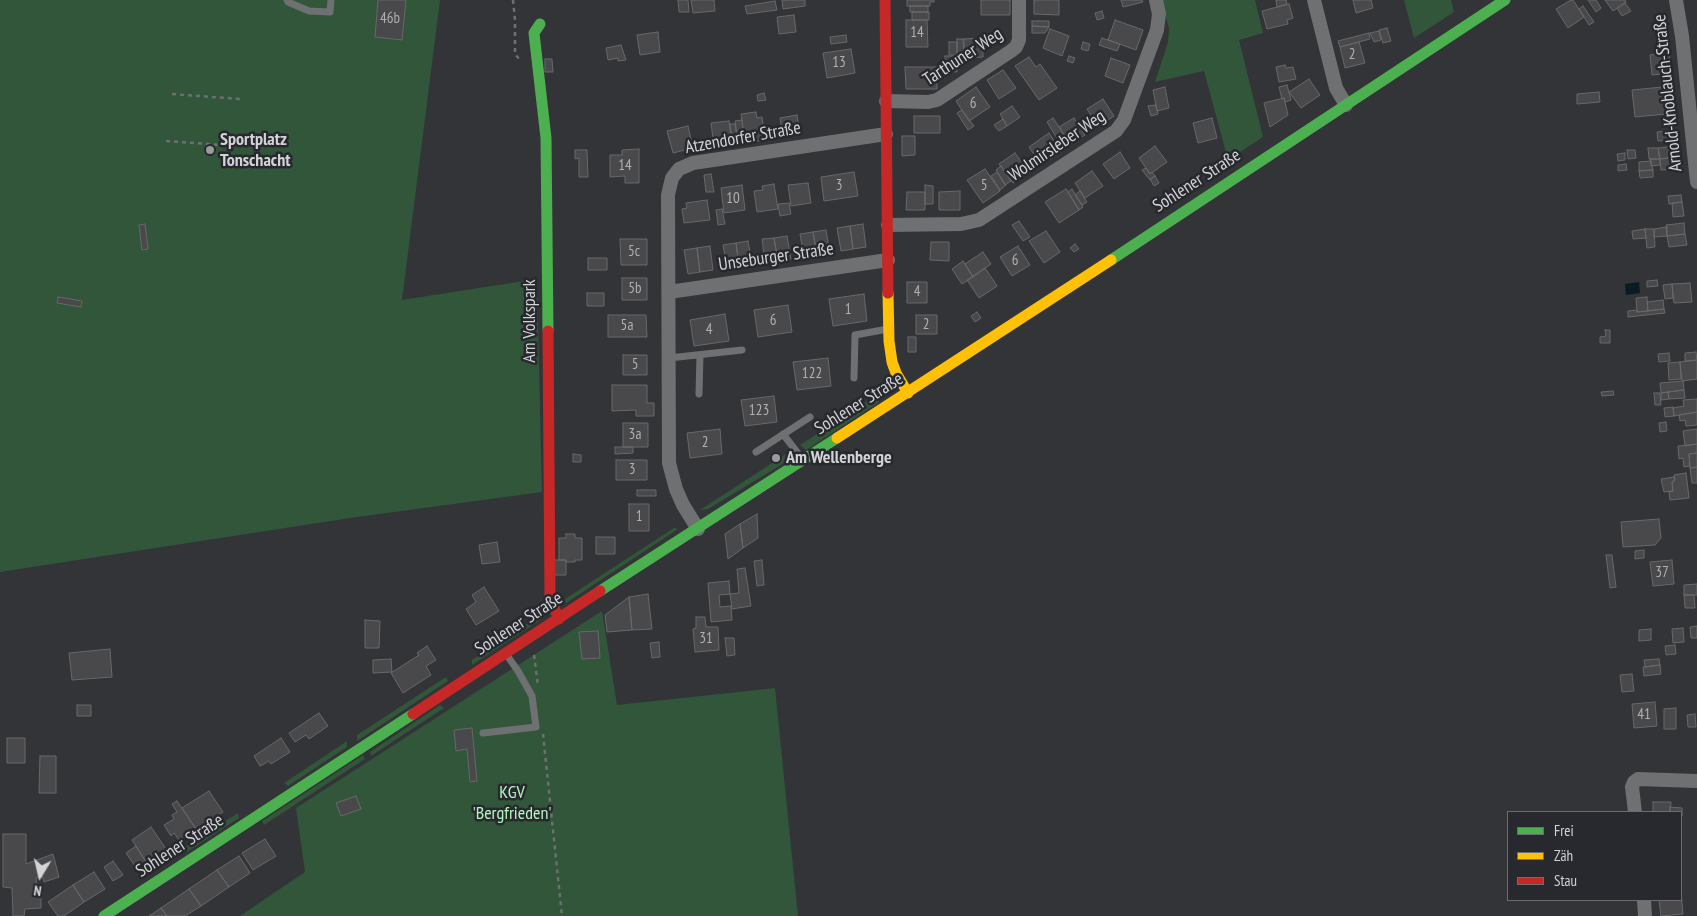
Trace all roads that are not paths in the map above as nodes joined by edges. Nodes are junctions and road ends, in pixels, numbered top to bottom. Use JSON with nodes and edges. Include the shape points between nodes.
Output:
{"nodes":[{"id":1,"x":287,"y":0,"type":"edge"},
{"id":2,"x":331,"y":0,"type":"edge"},
{"id":3,"x":885,"y":0,"type":"edge"},
{"id":4,"x":1019,"y":0,"type":"edge"},
{"id":5,"x":1156,"y":0,"type":"edge"},
{"id":6,"x":1314,"y":0,"type":"edge"},
{"id":7,"x":1505,"y":0,"type":"edge"},
{"id":8,"x":1676,"y":0,"type":"edge"},
{"id":9,"x":540,"y":24,"type":"dead end"},
{"id":10,"x":886,"y":101,"type":"junction"},
{"id":11,"x":1346,"y":105,"type":"junction"},
{"id":12,"x":886,"y":134,"type":"junction"},
{"id":13,"x":1697,"y":182,"type":"edge"},
{"id":14,"x":888,"y":225,"type":"junction"},
{"id":15,"x":888,"y":260,"type":"junction"},
{"id":16,"x":669,"y":292,"type":"junction"},
{"id":17,"x":888,"y":329,"type":"junction"},
{"id":18,"x":742,"y":350,"type":"dead end"},
{"id":19,"x":700,"y":355,"type":"junction"},
{"id":20,"x":669,"y":358,"type":"junction"},
{"id":21,"x":854,"y":378,"type":"dead end"},
{"id":22,"x":699,"y":394,"type":"dead end"},
{"id":23,"x":908,"y":394,"type":"junction"},
{"id":24,"x":810,"y":417,"type":"dead end"},
{"id":25,"x":783,"y":434,"type":"junction"},
{"id":26,"x":756,"y":452,"type":"dead end"},
{"id":27,"x":803,"y":460,"type":"junction"},
{"id":28,"x":698,"y":529,"type":"junction"},
{"id":29,"x":559,"y":619,"type":"junction"},
{"id":30,"x":506,"y":654,"type":"junction"},
{"id":31,"x":484,"y":733,"type":"dead end"},
{"id":32,"x":1697,"y":781,"type":"edge"},
{"id":33,"x":1635,"y":811,"type":"edge"},
{"id":34,"x":1644,"y":901,"type":"edge"},
{"id":35,"x":104,"y":916,"type":"edge"},
{"id":36,"x":1645,"y":916,"type":"edge"}],
"edges":[{"from":1,"to":2,"type":"lane","via":[[309,11],[330,12]]},
{"from":3,"to":10,"type":"street"},
{"from":4,"to":10,"type":"street","name":"Tarthuner Weg","via":[[1020,38],[1011,51],[937,100]]},
{"from":5,"to":14,"type":"street","name":"Wolmirsleber Weg","via":[[1159,14],[1157,30],[1124,120],[1116,131],[979,220],[962,224]]},
{"from":6,"to":11,"type":"street","via":[[1336,88]]},
{"from":7,"to":11,"type":"street","name":"Sohlener Straße"},
{"from":8,"to":13,"type":"street","name":"Arnold-Knoblauch-Straße"},
{"from":9,"to":29,"type":"street","name":"Am Volkspark","via":[[534,33],[546,138],[550,595]]},
{"from":10,"to":12,"type":"street"},
{"from":11,"to":23,"type":"street","name":"Sohlener Straße"},
{"from":12,"to":14,"type":"street"},
{"from":12,"to":16,"type":"street","name":"Atzendorfer Straße","via":[[693,163],[679,169],[668,192]]},
{"from":14,"to":15,"type":"street"},
{"from":15,"to":16,"type":"street","name":"Unseburger Straße"},
{"from":15,"to":17,"type":"street"},
{"from":16,"to":20,"type":"street","name":"Atzendorfer Straße"},
{"from":17,"to":21,"type":"lane","via":[[855,334]]},
{"from":17,"to":23,"type":"street","via":[[892,362]]},
{"from":18,"to":19,"type":"lane"},
{"from":19,"to":20,"type":"lane"},
{"from":19,"to":22,"type":"lane"},
{"from":20,"to":28,"type":"street","name":"Atzendorfer Straße","via":[[670,469],[683,505]]},
{"from":23,"to":27,"type":"street","name":"Sohlener Straße"},
{"from":24,"to":25,"type":"lane"},
{"from":25,"to":26,"type":"lane"},
{"from":25,"to":27,"type":"lane"},
{"from":27,"to":28,"type":"street","name":"Sohlener Straße"},
{"from":28,"to":29,"type":"street","name":"Sohlener Straße"},
{"from":29,"to":30,"type":"street","name":"Sohlener Straße"},
{"from":30,"to":31,"type":"lane","via":[[532,696],[536,727]]},
{"from":30,"to":35,"type":"street","name":"Sohlener Straße"},
{"from":32,"to":33,"type":"street","via":[[1637,780],[1632,788]]},
{"from":34,"to":36,"type":"street"}]}
